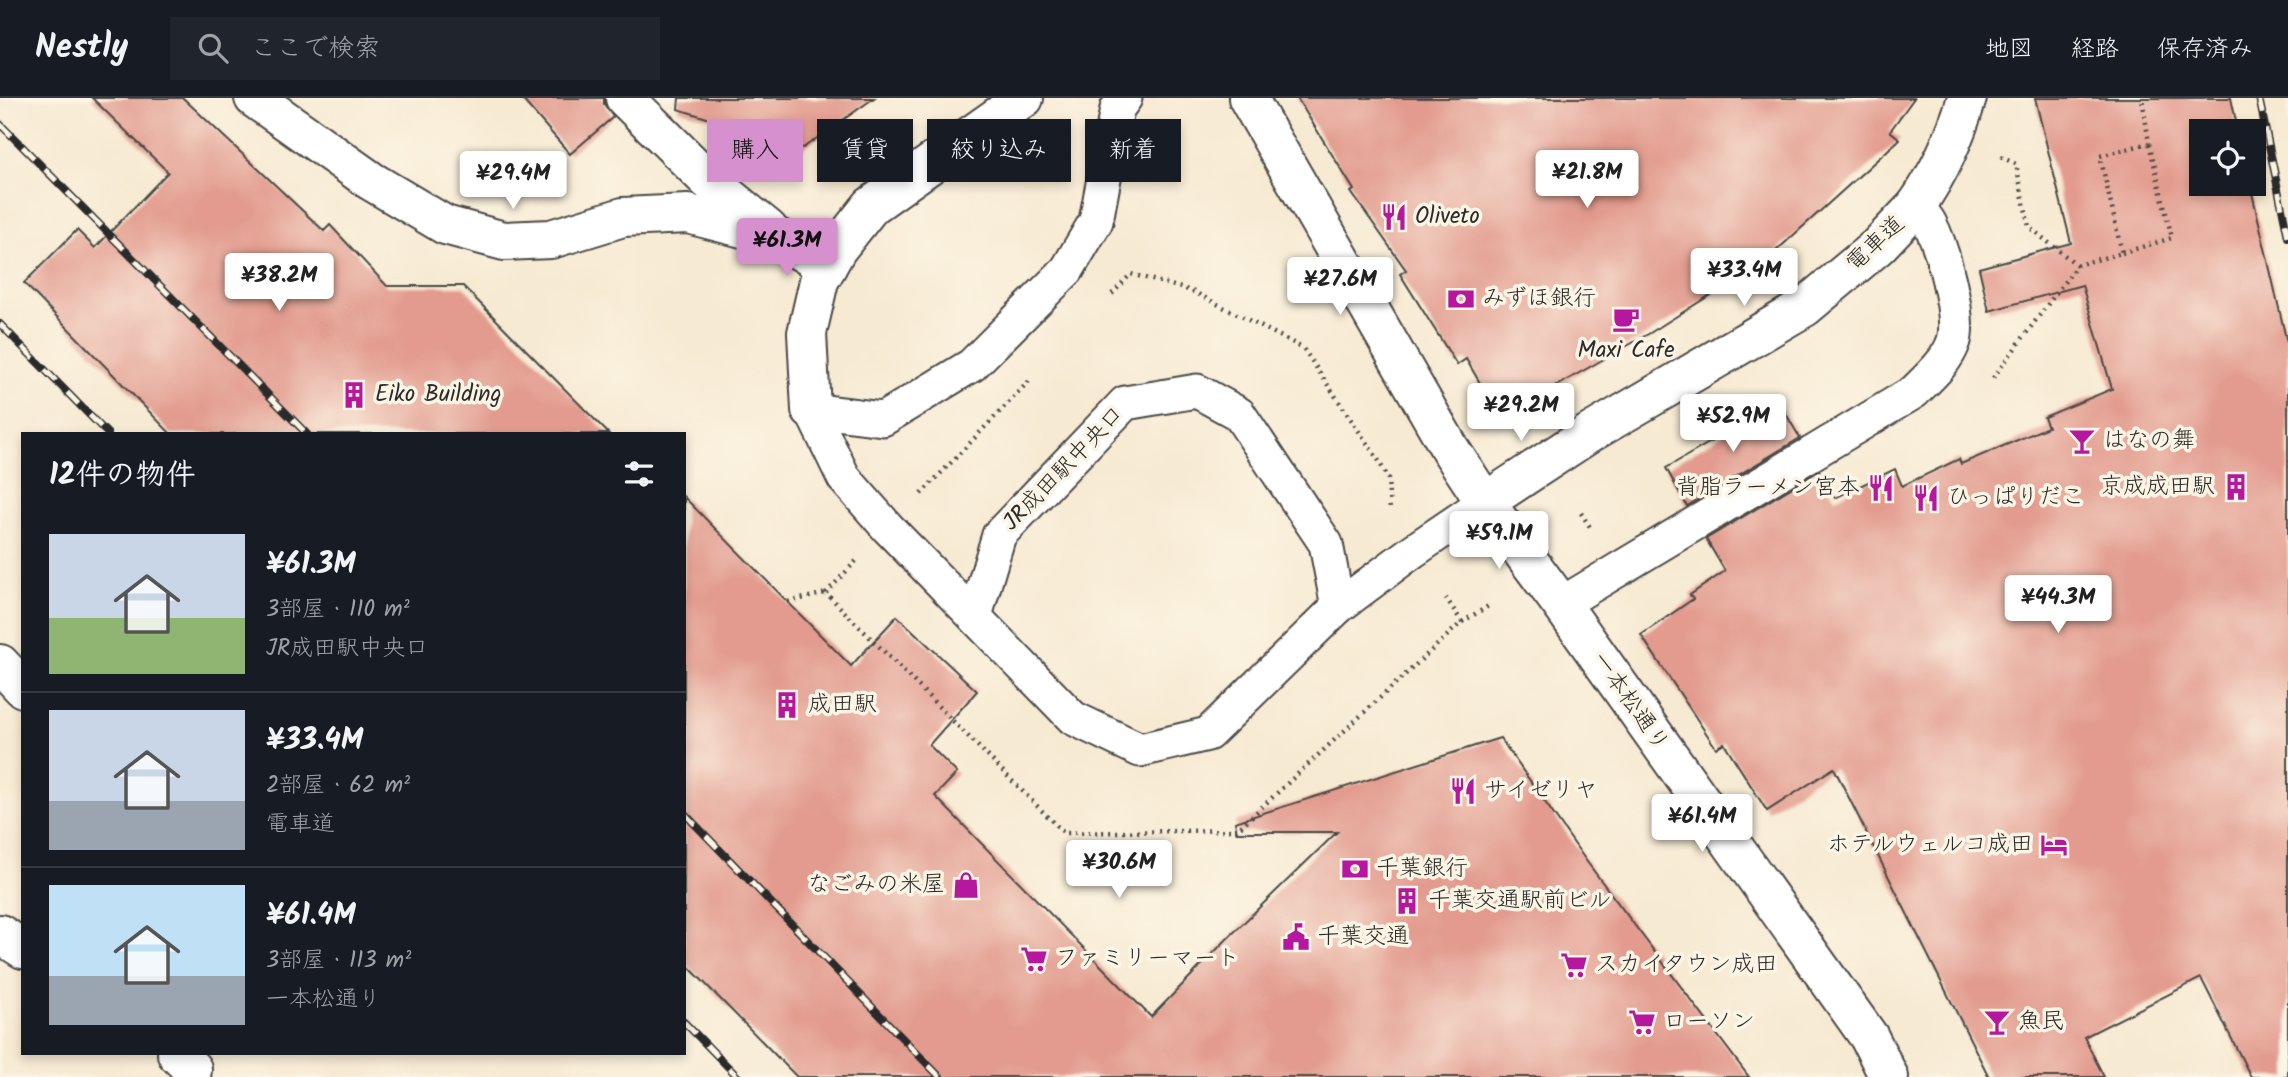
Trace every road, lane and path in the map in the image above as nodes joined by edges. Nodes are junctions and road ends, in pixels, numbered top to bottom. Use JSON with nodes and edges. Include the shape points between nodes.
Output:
{"nodes":[{"id":1,"x":254,"y":98,"type":"edge"},
{"id":2,"x":625,"y":98,"type":"edge"},
{"id":3,"x":1024,"y":98,"type":"edge"},
{"id":4,"x":1125,"y":98,"type":"edge"},
{"id":5,"x":1248,"y":98,"type":"edge"},
{"id":6,"x":1967,"y":98,"type":"edge"},
{"id":7,"x":2142,"y":98,"type":"edge"},
{"id":8,"x":2149,"y":142,"type":"junction"},
{"id":9,"x":2016,"y":164,"type":"dead end"},
{"id":10,"x":1916,"y":206,"type":"junction"},
{"id":11,"x":778,"y":237,"type":"junction"},
{"id":12,"x":2122,"y":253,"type":"junction"},
{"id":13,"x":827,"y":267,"type":"junction"},
{"id":14,"x":811,"y":410,"type":"junction"},
{"id":15,"x":1485,"y":502,"type":"junction"},
{"id":16,"x":1581,"y":513,"type":"dead end"},
{"id":17,"x":1598,"y":540,"type":"dead end"},
{"id":18,"x":826,"y":593,"type":"dead end"},
{"id":19,"x":788,"y":602,"type":"dead end"},
{"id":20,"x":1561,"y":604,"type":"junction"},
{"id":21,"x":1490,"y":605,"type":"dead end"},
{"id":22,"x":1338,"y":607,"type":"junction"},
{"id":23,"x":975,"y":616,"type":"junction"},
{"id":24,"x":1462,"y":622,"type":"dead end"},
{"id":25,"x":0,"y":664,"type":"edge"},
{"id":26,"x":21,"y":686,"type":"edge"},
{"id":27,"x":0,"y":934,"type":"edge"},
{"id":28,"x":21,"y":948,"type":"edge"},
{"id":29,"x":178,"y":1055,"type":"edge"},
{"id":30,"x":191,"y":1077,"type":"edge"},
{"id":31,"x":1889,"y":1077,"type":"edge"}],
"edges":[{"from":1,"to":11,"type":"street","via":[[371,181],[445,225],[504,241],[551,239],[623,217],[688,214]]},
{"from":2,"to":11,"type":"street","via":[[708,180]]},
{"from":3,"to":13,"type":"street","via":[[871,206]]},
{"from":4,"to":14,"type":"lane","via":[[1117,109],[1096,222],[1067,270],[972,365],[883,419]]},
{"from":5,"to":15,"type":"street","name":"一本松通り"},
{"from":6,"to":10,"type":"street","name":"電車道","via":[[1937,176]]},
{"from":7,"to":8,"type":"path"},
{"from":8,"to":12,"type":"path","via":[[2172,237]]},
{"from":8,"to":12,"type":"path","via":[[2099,156]]},
{"from":9,"to":12,"type":"path","via":[[2029,227],[2077,265]]},
{"from":10,"to":15,"type":"street","name":"電車道","via":[[1878,246],[1805,307],[1590,433]]},
{"from":10,"to":20,"type":"lane","via":[[1929,222],[1946,268],[1954,319],[1954,340],[1941,366],[1914,393]]},
{"from":11,"to":13,"type":"street"},
{"from":13,"to":14,"type":"street","via":[[819,281],[807,333]]},
{"from":14,"to":23,"type":"lane","via":[[844,478]]},
{"from":15,"to":20,"type":"street","name":"一本松通り"},
{"from":15,"to":22,"type":"lane"},
{"from":16,"to":17,"type":"path"},
{"from":18,"to":19,"type":"path"},
{"from":20,"to":31,"type":"street","name":"一本松通り","via":[[1869,1037]]},
{"from":21,"to":24,"type":"path"},
{"from":22,"to":23,"type":"lane","via":[[1208,734],[1140,750],[1073,719]]},
{"from":22,"to":23,"type":"lane","name":"JR成田駅中央口","via":[[1326,544],[1238,414],[1197,391],[1125,403],[999,536]]},
{"from":25,"to":26,"type":"street"},
{"from":27,"to":28,"type":"street"},
{"from":29,"to":30,"type":"street","via":[[192,1069]]}]}
